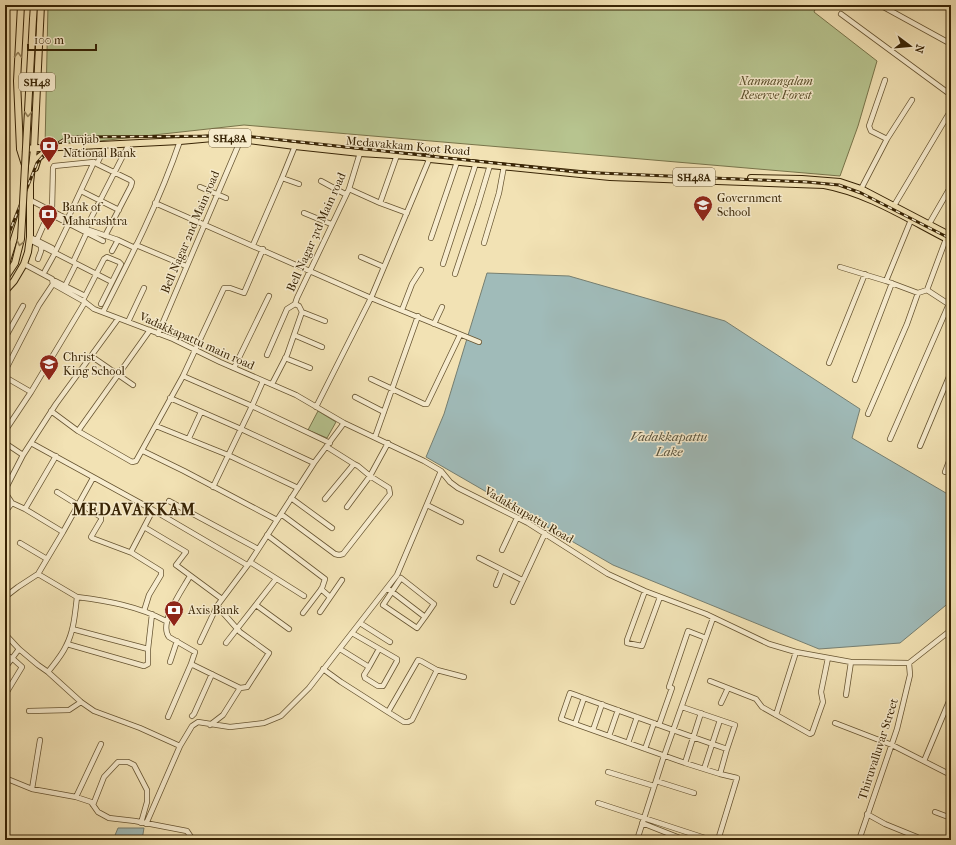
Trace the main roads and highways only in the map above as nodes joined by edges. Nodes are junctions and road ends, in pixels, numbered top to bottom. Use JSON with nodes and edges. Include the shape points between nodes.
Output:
{"nodes":[{"id":1,"x":21,"y":5,"type":"edge"},
{"id":2,"x":34,"y":5,"type":"edge"},
{"id":3,"x":40,"y":5,"type":"edge"},
{"id":4,"x":34,"y":149,"type":"junction"},
{"id":5,"x":49,"y":149,"type":"junction"},
{"id":6,"x":20,"y":150,"type":"junction"},
{"id":7,"x":429,"y":157,"type":"junction"},
{"id":8,"x":30,"y":183,"type":"junction"},
{"id":9,"x":892,"y":208,"type":"junction"},
{"id":10,"x":950,"y":239,"type":"edge"},
{"id":11,"x":5,"y":267,"type":"edge"},
{"id":12,"x":5,"y":278,"type":"edge"},
{"id":13,"x":12,"y":283,"type":"junction"},
{"id":14,"x":5,"y":291,"type":"edge"}],
"edges":[{"from":6,"to":1,"type":"main road","number":"SH48","one_way":true,"via":[[18,81]]},
{"from":2,"to":12,"type":"main road","one_way":true,"bridge":true,"via":[[21,239],[15,263]]},
{"from":3,"to":4,"type":"main road","number":"SH48"},
{"from":4,"to":5,"type":"main road","name":"Medavakkam Koot Road","number":"SH48A"},
{"from":4,"to":6,"type":"main road","name":"Medavakkam Koot Road","number":"SH48A"},
{"from":4,"to":8,"type":"main road","number":"SH48"},
{"from":5,"to":7,"type":"main road","name":"Medavakkam Koot Road","number":"SH48A","via":[[224,137],[360,153]]},
{"from":5,"to":8,"type":"main road","via":[[38,158]]},
{"from":6,"to":11,"type":"main road","number":"SH48","via":[[26,168],[26,196]]},
{"from":7,"to":9,"type":"main road","name":"Medavakkam Koot Road","number":"SH48A","via":[[610,177],[824,185]]},
{"from":7,"to":9,"type":"main road","number":"SH48A","via":[[577,172],[826,180],[861,189]]},
{"from":8,"to":13,"type":"main road","number":"SH48","via":[[28,252]]},
{"from":9,"to":10,"type":"main road","number":"SH48A"},
{"from":9,"to":10,"type":"main road","number":"SH48A","via":[[929,224]]},
{"from":12,"to":13,"type":"main road"},
{"from":13,"to":14,"type":"main road","number":"SH48"}]}
